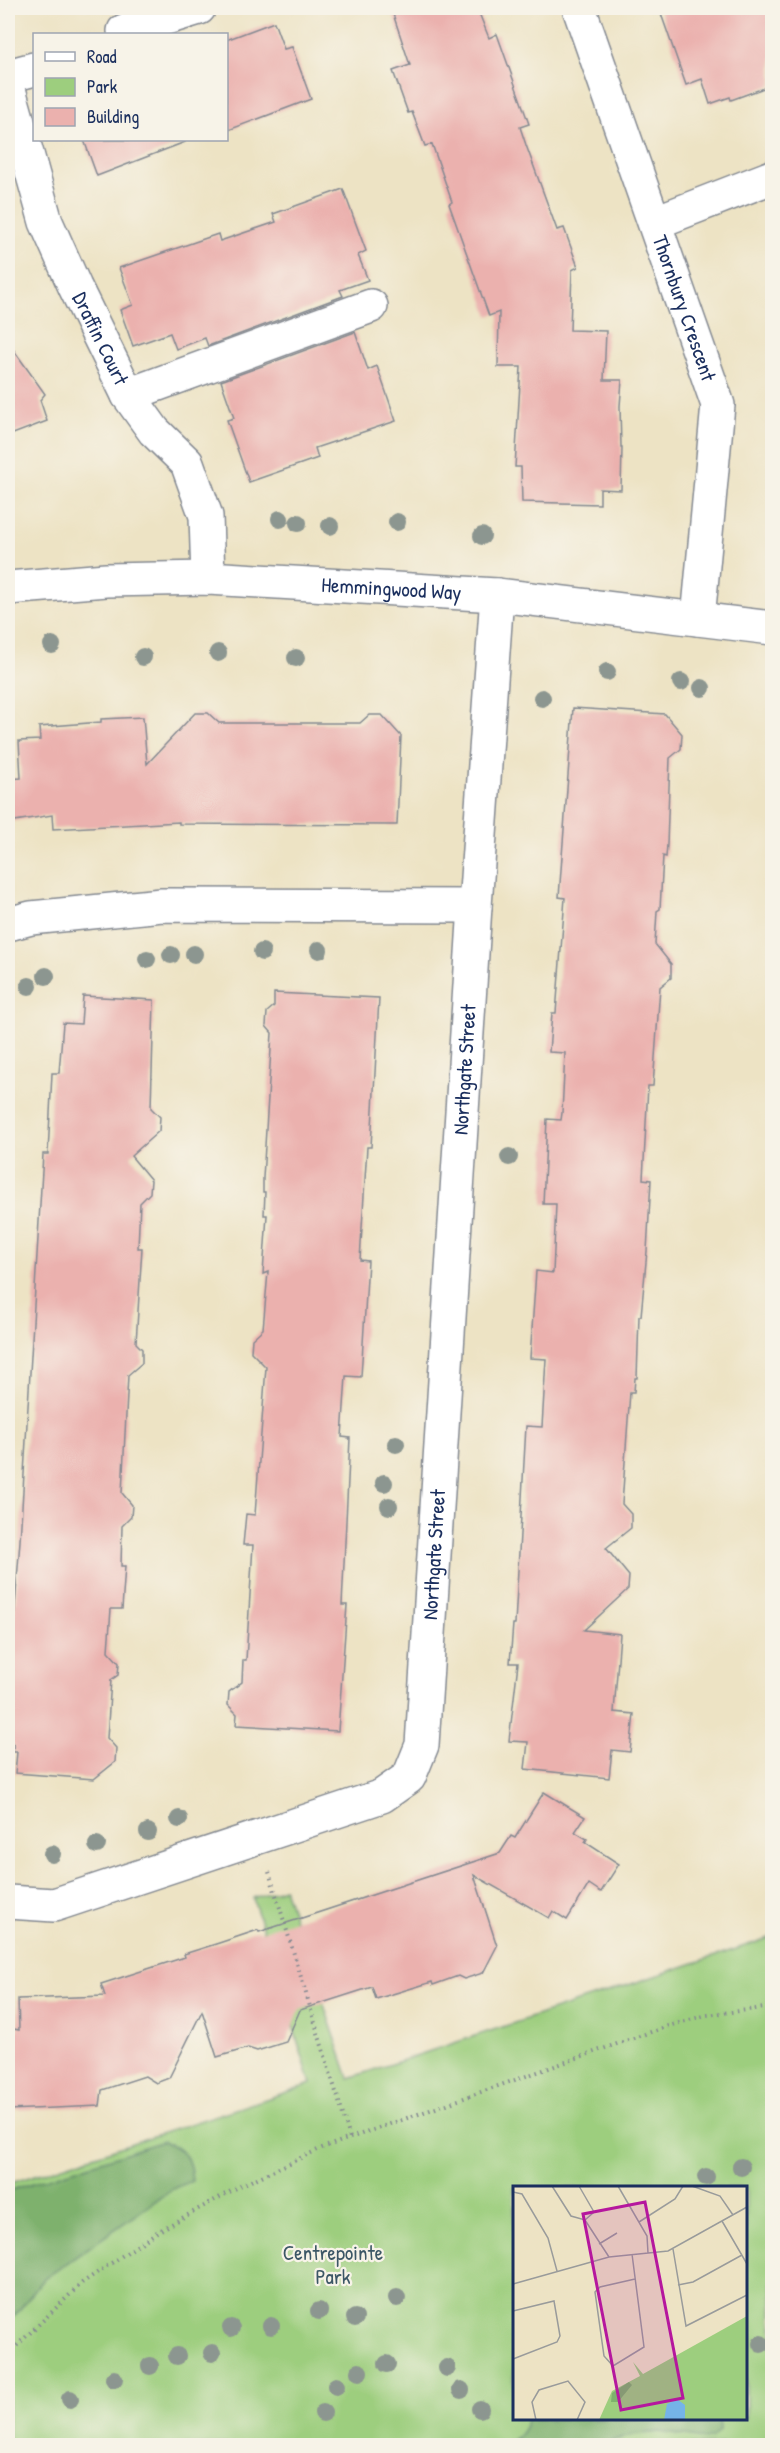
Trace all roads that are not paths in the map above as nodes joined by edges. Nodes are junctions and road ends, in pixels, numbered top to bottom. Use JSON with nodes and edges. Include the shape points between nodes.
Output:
{"nodes":[{"id":1,"x":199,"y":8,"type":"edge"},
{"id":2,"x":579,"y":8,"type":"edge"},
{"id":3,"x":125,"y":24,"type":"edge"},
{"id":4,"x":33,"y":69,"type":"edge"},
{"id":5,"x":8,"y":76,"type":"edge"},
{"id":6,"x":8,"y":86,"type":"edge"},
{"id":7,"x":772,"y":177,"type":"edge"},
{"id":8,"x":656,"y":222,"type":"junction"},
{"id":9,"x":371,"y":306,"type":"dead end"},
{"id":10,"x":128,"y":395,"type":"junction"},
{"id":11,"x":208,"y":578,"type":"junction"},
{"id":12,"x":8,"y":588,"type":"edge"},
{"id":13,"x":497,"y":595,"type":"junction"},
{"id":14,"x":698,"y":619,"type":"junction"},
{"id":15,"x":772,"y":628,"type":"edge"},
{"id":16,"x":475,"y":906,"type":"junction"},
{"id":17,"x":8,"y":924,"type":"edge"},
{"id":18,"x":8,"y":1902,"type":"edge"}],
"edges":[{"from":1,"to":3,"type":"street"},
{"from":2,"to":8,"type":"street","name":"Thornbury Crescent"},
{"from":4,"to":5,"type":"street"},
{"from":6,"to":10,"type":"street","name":"Draffin Court","via":[[46,222]]},
{"from":7,"to":8,"type":"street"},
{"from":8,"to":14,"type":"street","name":"Thornbury Crescent","via":[[718,405]]},
{"from":9,"to":10,"type":"street"},
{"from":10,"to":11,"type":"street","name":"Draffin Court","via":[[154,431],[188,464],[206,516]]},
{"from":11,"to":12,"type":"street","name":"Hemmingwood Way","via":[[106,580]]},
{"from":11,"to":13,"type":"street","name":"Hemmingwood Way"},
{"from":13,"to":14,"type":"street","name":"Hemmingwood Way"},
{"from":13,"to":16,"type":"street","name":"Northgate Street"},
{"from":14,"to":15,"type":"street","name":"Hemmingwood Way"},
{"from":16,"to":17,"type":"street","via":[[162,905],[31,918]]},
{"from":16,"to":18,"type":"street","name":"Northgate Street","via":[[422,1744],[409,1777],[382,1796],[54,1905]]}]}
